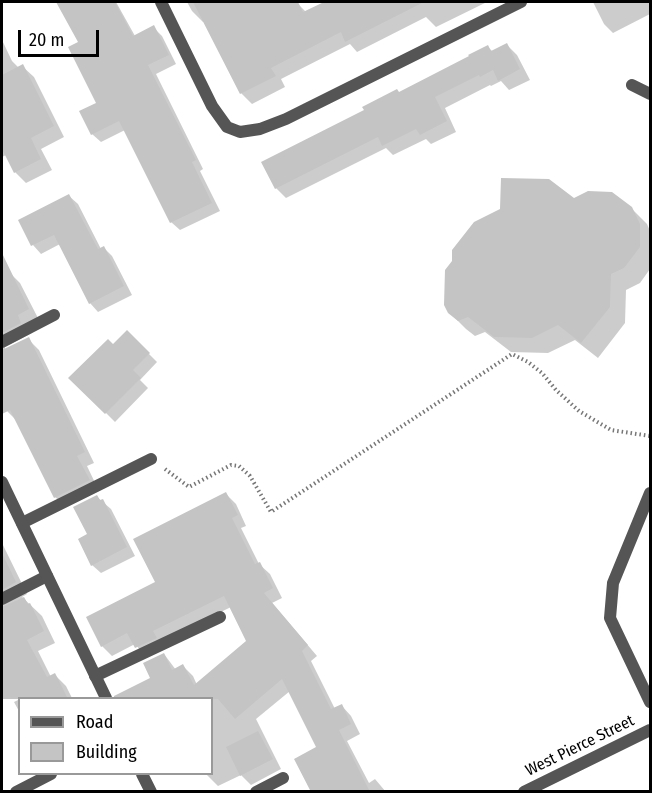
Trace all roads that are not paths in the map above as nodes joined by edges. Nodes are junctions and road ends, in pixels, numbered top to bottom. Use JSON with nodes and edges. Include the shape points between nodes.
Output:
{"nodes":[{"id":1,"x":161,"y":2,"type":"edge"},
{"id":2,"x":521,"y":2,"type":"edge"},
{"id":3,"x":632,"y":85,"type":"dead end"},
{"id":4,"x":651,"y":94,"type":"edge"},
{"id":5,"x":54,"y":315,"type":"dead end"},
{"id":6,"x":2,"y":342,"type":"edge"},
{"id":7,"x":151,"y":459,"type":"road end"},
{"id":8,"x":2,"y":482,"type":"edge"},
{"id":9,"x":651,"y":493,"type":"edge"},
{"id":10,"x":22,"y":523,"type":"junction"},
{"id":11,"x":47,"y":576,"type":"junction"},
{"id":12,"x":2,"y":599,"type":"edge"},
{"id":13,"x":220,"y":617,"type":"dead end"},
{"id":14,"x":95,"y":676,"type":"junction"},
{"id":15,"x":105,"y":697,"type":"edge"},
{"id":16,"x":651,"y":702,"type":"edge"},
{"id":17,"x":651,"y":730,"type":"edge"},
{"id":18,"x":49,"y":775,"type":"edge"},
{"id":19,"x":142,"y":775,"type":"edge"},
{"id":20,"x":283,"y":778,"type":"dead end"},
{"id":21,"x":16,"y":792,"type":"edge"},
{"id":22,"x":151,"y":792,"type":"edge"},
{"id":23,"x":256,"y":792,"type":"edge"},
{"id":24,"x":524,"y":792,"type":"edge"}],
"edges":[{"from":1,"to":2,"type":"street","via":[[212,106],[227,127],[240,132],[285,119]]},
{"from":3,"to":4,"type":"street"},
{"from":5,"to":6,"type":"street"},
{"from":7,"to":10,"type":"street"},
{"from":8,"to":10,"type":"street"},
{"from":9,"to":16,"type":"street","via":[[613,583],[610,618]]},
{"from":10,"to":11,"type":"street"},
{"from":11,"to":12,"type":"street"},
{"from":11,"to":14,"type":"street"},
{"from":13,"to":14,"type":"street"},
{"from":14,"to":15,"type":"street"},
{"from":17,"to":24,"type":"street","name":"West Pierce Street"},
{"from":18,"to":21,"type":"street"},
{"from":19,"to":22,"type":"street"},
{"from":20,"to":23,"type":"street"}]}
